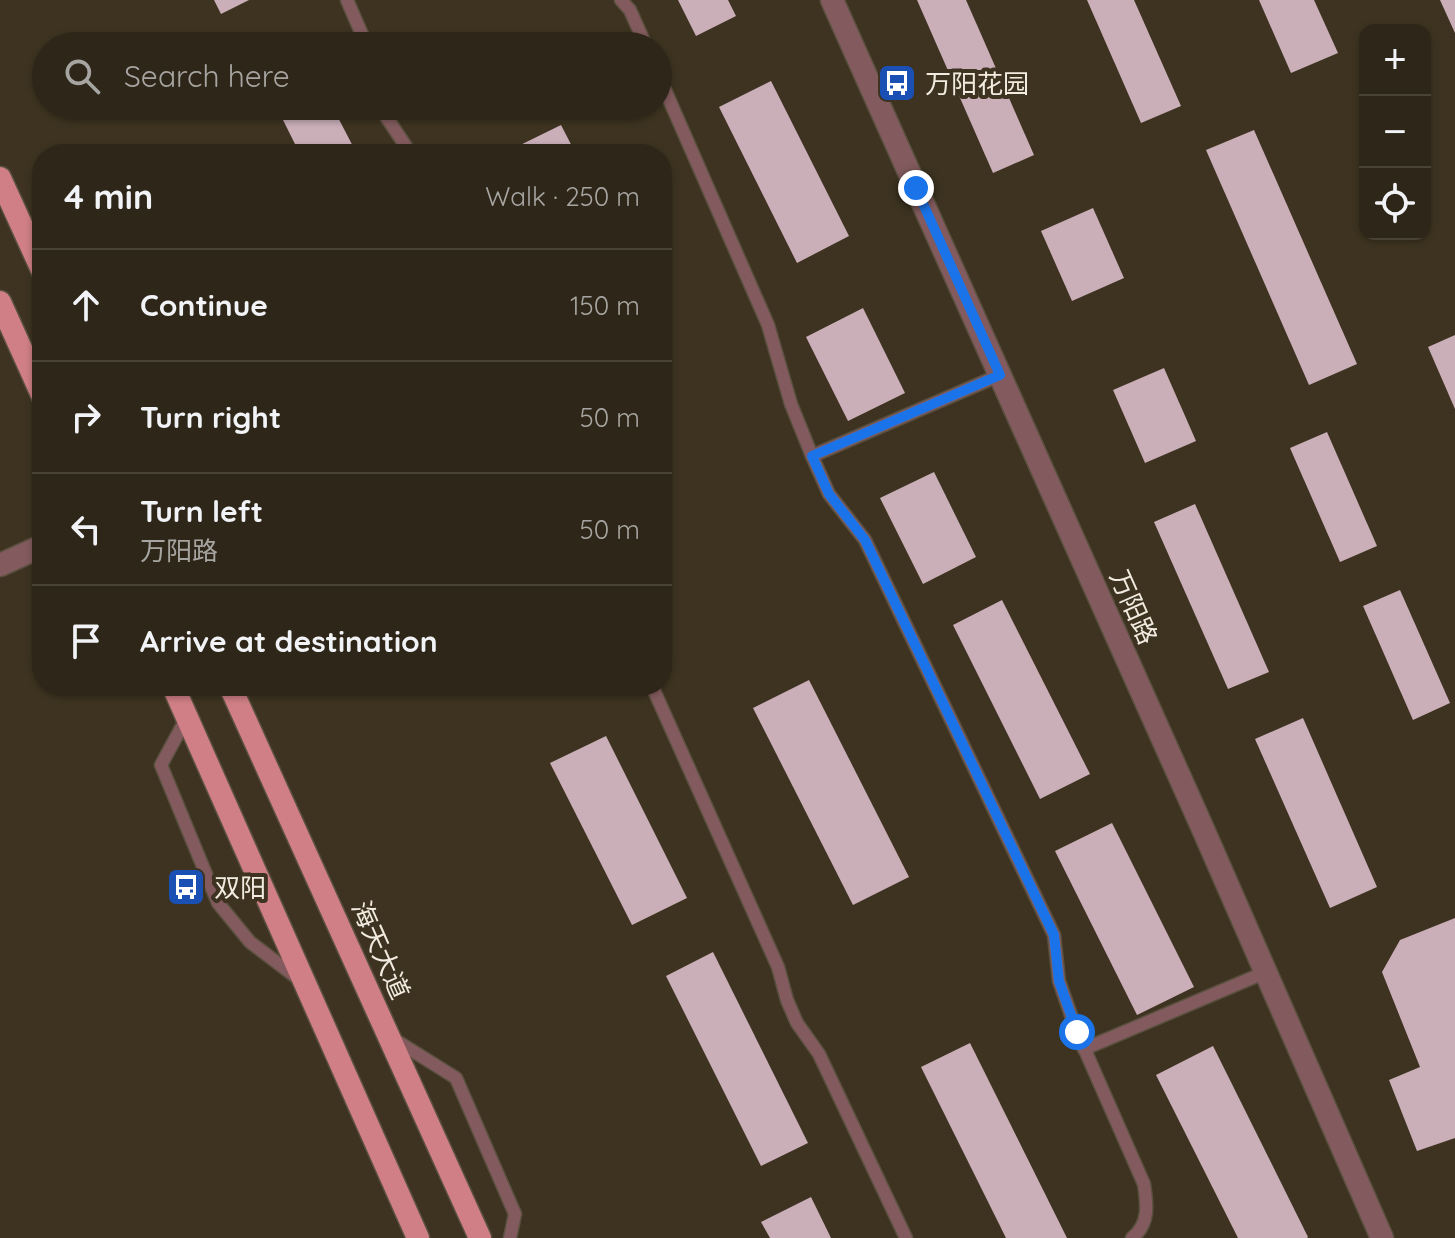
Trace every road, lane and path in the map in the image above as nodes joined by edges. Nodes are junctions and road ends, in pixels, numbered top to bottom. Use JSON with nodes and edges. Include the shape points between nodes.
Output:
{"nodes":[{"id":1,"x":347,"y":0,"type":"edge"},
{"id":2,"x":621,"y":0,"type":"edge"},
{"id":3,"x":832,"y":0,"type":"edge"},
{"id":4,"x":361,"y":32,"type":"edge"},
{"id":5,"x":640,"y":32,"type":"edge"},
{"id":6,"x":672,"y":106,"type":"edge"},
{"id":7,"x":388,"y":120,"type":"edge"},
{"id":8,"x":404,"y":144,"type":"edge"},
{"id":9,"x":0,"y":178,"type":"edge"},
{"id":10,"x":32,"y":248,"type":"edge"},
{"id":11,"x":0,"y":302,"type":"edge"},
{"id":12,"x":32,"y":373,"type":"edge"},
{"id":13,"x":1000,"y":375,"type":"junction"},
{"id":14,"x":812,"y":456,"type":"junction"},
{"id":15,"x":32,"y":551,"type":"edge"},
{"id":16,"x":0,"y":565,"type":"edge"},
{"id":17,"x":178,"y":696,"type":"edge"},
{"id":18,"x":235,"y":696,"type":"edge"},
{"id":19,"x":656,"y":696,"type":"edge"},
{"id":20,"x":187,"y":717,"type":"junction"},
{"id":21,"x":1266,"y":972,"type":"junction"},
{"id":22,"x":307,"y":986,"type":"junction"},
{"id":23,"x":388,"y":1035,"type":"junction"},
{"id":24,"x":1084,"y":1049,"type":"junction"},
{"id":25,"x":418,"y":1238,"type":"edge"},
{"id":26,"x":480,"y":1238,"type":"edge"},
{"id":27,"x":510,"y":1238,"type":"edge"},
{"id":28,"x":906,"y":1238,"type":"edge"},
{"id":29,"x":1132,"y":1238,"type":"edge"},
{"id":30,"x":1382,"y":1238,"type":"edge"}],
"edges":[{"from":1,"to":4,"type":"lane"},
{"from":2,"to":5,"type":"lane"},
{"from":3,"to":13,"type":"street","name":"万阳路"},
{"from":6,"to":14,"type":"lane","via":[[768,325]]},
{"from":7,"to":8,"type":"lane"},
{"from":9,"to":10,"type":"main road"},
{"from":11,"to":12,"type":"main road"},
{"from":13,"to":14,"type":"lane"},
{"from":13,"to":21,"type":"street","name":"万阳路"},
{"from":14,"to":24,"type":"lane","via":[[829,494],[865,540],[1054,935],[1059,981]]},
{"from":15,"to":16,"type":"street"},
{"from":17,"to":20,"type":"main road"},
{"from":18,"to":23,"type":"main road","name":"海天大道"},
{"from":19,"to":28,"type":"lane","via":[[778,967],[797,1023],[819,1054]]},
{"from":20,"to":22,"type":"main road"},
{"from":20,"to":22,"type":"lane","via":[[161,765],[218,903],[250,942]]},
{"from":21,"to":24,"type":"lane"},
{"from":21,"to":30,"type":"street","name":"万阳路"},
{"from":22,"to":25,"type":"main road"},
{"from":23,"to":26,"type":"main road","name":"海天大道"},
{"from":23,"to":27,"type":"lane","via":[[456,1078],[515,1214]]},
{"from":24,"to":29,"type":"lane","via":[[1144,1184],[1148,1210]]}]}
